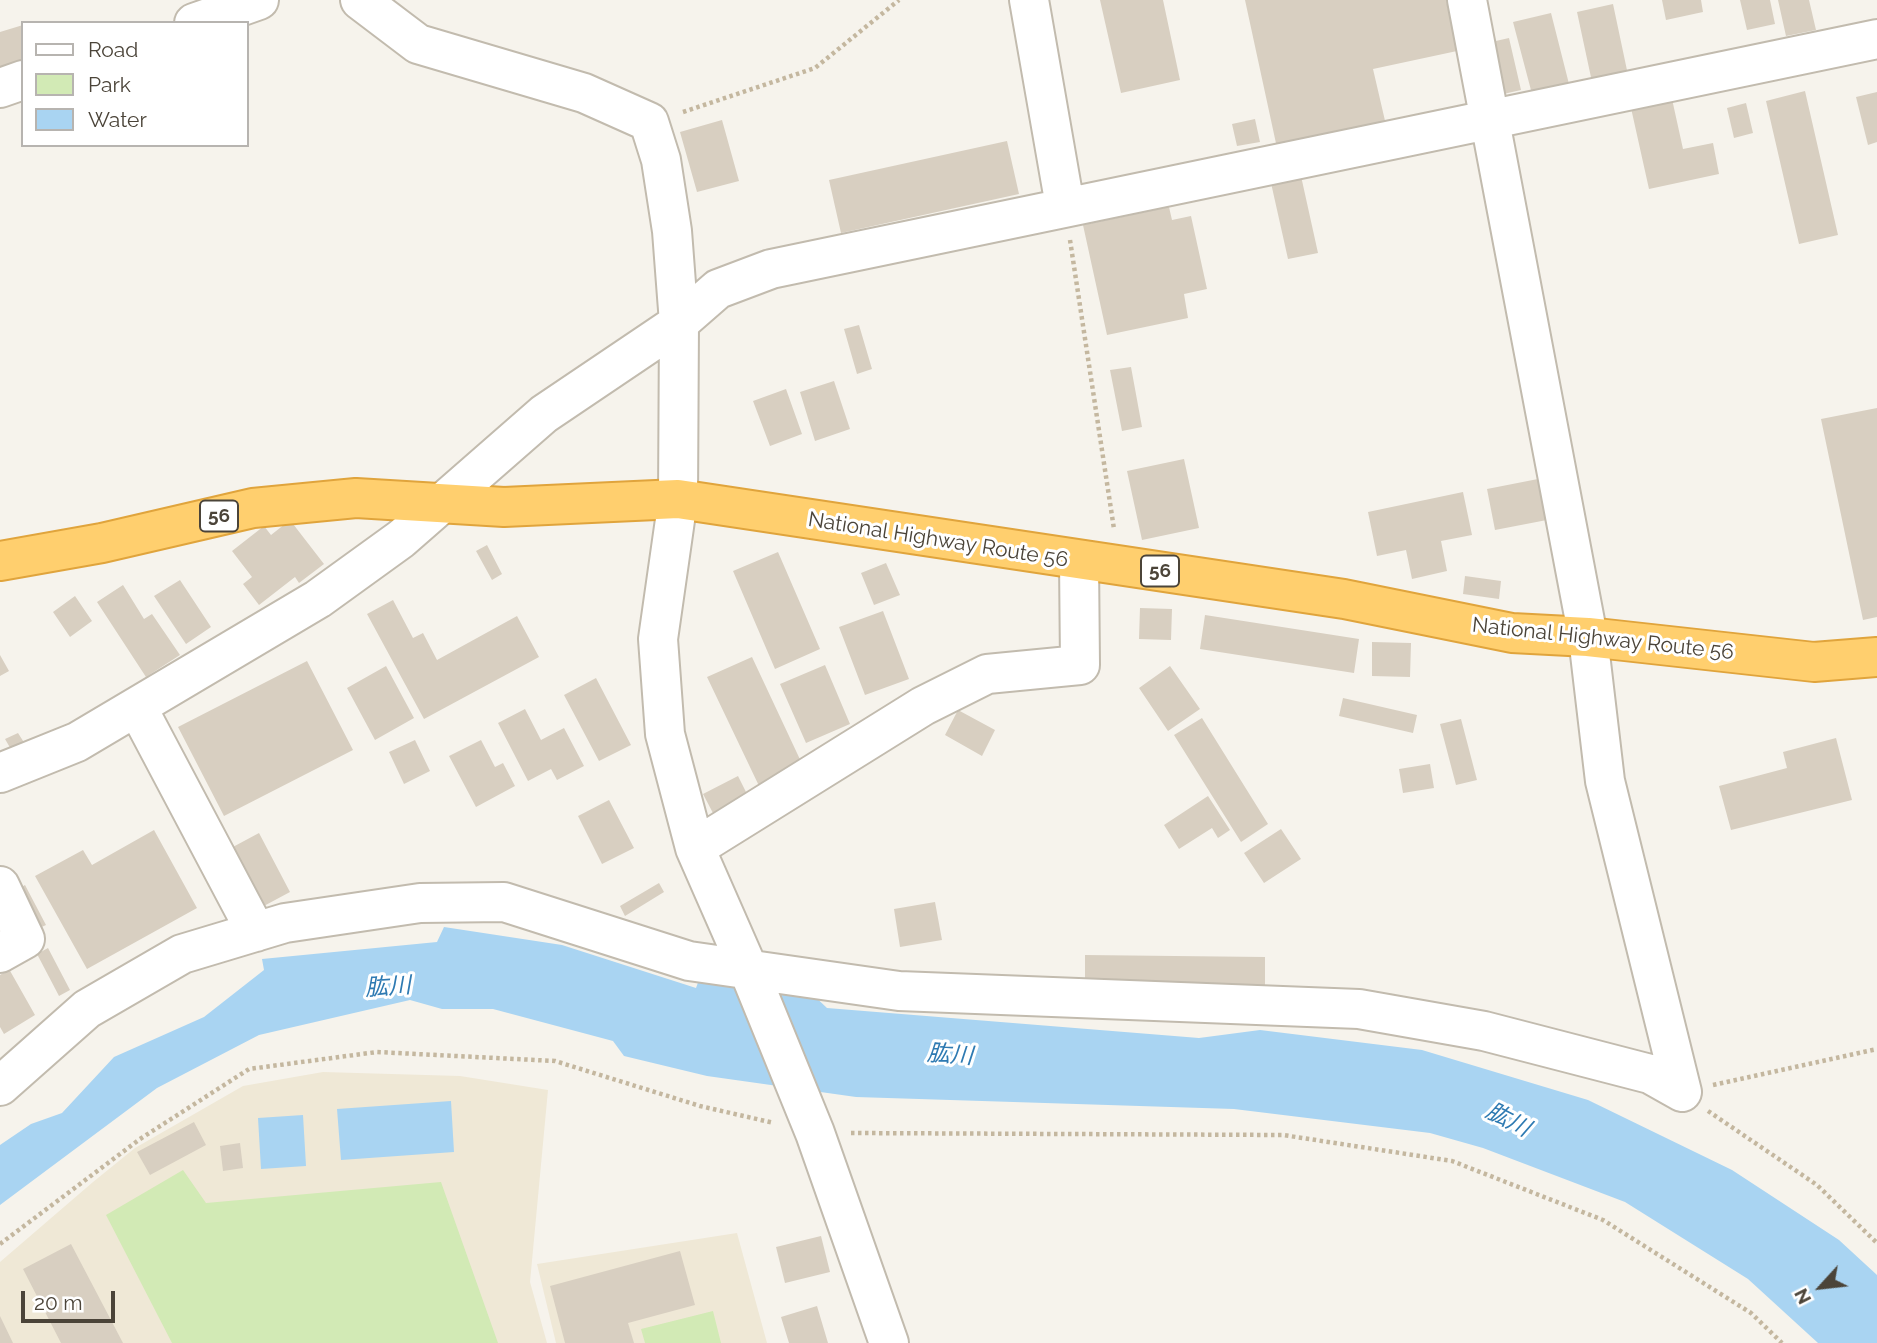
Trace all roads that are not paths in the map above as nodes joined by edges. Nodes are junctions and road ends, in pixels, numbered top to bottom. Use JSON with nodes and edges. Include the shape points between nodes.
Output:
{"nodes":[{"id":1,"x":259,"y":0,"type":"edge"},
{"id":2,"x":360,"y":0,"type":"edge"},
{"id":3,"x":1029,"y":0,"type":"edge"},
{"id":4,"x":1468,"y":0,"type":"edge"},
{"id":5,"x":200,"y":21,"type":"edge"},
{"id":6,"x":1877,"y":39,"type":"edge"},
{"id":7,"x":21,"y":81,"type":"edge"},
{"id":8,"x":0,"y":88,"type":"edge"},
{"id":9,"x":1492,"y":118,"type":"junction"},
{"id":10,"x":1065,"y":206,"type":"junction"},
{"id":11,"x":679,"y":323,"type":"junction"},
{"id":12,"x":678,"y":499,"type":"junction"},
{"id":13,"x":442,"y":503,"type":"junction"},
{"id":14,"x":0,"y":561,"type":"edge"},
{"id":15,"x":1079,"y":561,"type":"junction"},
{"id":16,"x":1588,"y":637,"type":"junction"},
{"id":17,"x":1877,"y":657,"type":"edge"},
{"id":18,"x":137,"y":707,"type":"junction"},
{"id":19,"x":0,"y":773,"type":"edge"},
{"id":20,"x":695,"y":848,"type":"junction"},
{"id":21,"x":0,"y":886,"type":"edge"},
{"id":22,"x":256,"y":932,"type":"junction"},
{"id":23,"x":0,"y":953,"type":"edge"},
{"id":24,"x":750,"y":975,"type":"junction"},
{"id":25,"x":0,"y":1086,"type":"edge"},
{"id":26,"x":889,"y":1343,"type":"edge"}],
"edges":[{"from":1,"to":5,"type":"street"},
{"from":2,"to":11,"type":"street","via":[[418,44],[584,93],[649,122],[661,160],[672,231]]},
{"from":3,"to":10,"type":"street"},
{"from":4,"to":9,"type":"street"},
{"from":6,"to":9,"type":"street"},
{"from":7,"to":8,"type":"street"},
{"from":9,"to":10,"type":"street"},
{"from":9,"to":16,"type":"street"},
{"from":10,"to":11,"type":"street","via":[[771,269],[718,289]]},
{"from":11,"to":12,"type":"street"},
{"from":11,"to":13,"type":"street","via":[[544,414]]},
{"from":12,"to":13,"type":"highway","name":"National Highway Route 56","number":"56","via":[[504,507]]},
{"from":12,"to":15,"type":"highway","name":"National Highway Route 56","number":"56"},
{"from":12,"to":20,"type":"street","via":[[658,639],[665,734]]},
{"from":13,"to":14,"type":"highway","name":"National Highway Route 56","number":"56","via":[[356,498],[253,508]]},
{"from":13,"to":18,"type":"street","via":[[318,599]]},
{"from":15,"to":16,"type":"highway","name":"National Highway Route 56","number":"56","via":[[1344,599],[1512,633]]},
{"from":15,"to":20,"type":"street","via":[[1080,665],[986,674],[923,706]]},
{"from":16,"to":17,"type":"highway","name":"National Highway Route 56","number":"56","via":[[1814,662]]},
{"from":16,"to":24,"type":"street","via":[[1605,781],[1682,1092],[1650,1074],[1484,1031],[1359,1009],[899,991]]},
{"from":18,"to":19,"type":"street","via":[[77,742]]},
{"from":18,"to":22,"type":"street"},
{"from":20,"to":24,"type":"street"},
{"from":21,"to":23,"type":"street","via":[[25,939]]},
{"from":22,"to":24,"type":"street","via":[[285,923],[420,903],[504,902],[689,961]]},
{"from":22,"to":25,"type":"street","via":[[182,954],[87,1009]]},
{"from":24,"to":26,"type":"street","via":[[811,1125]]}]}
